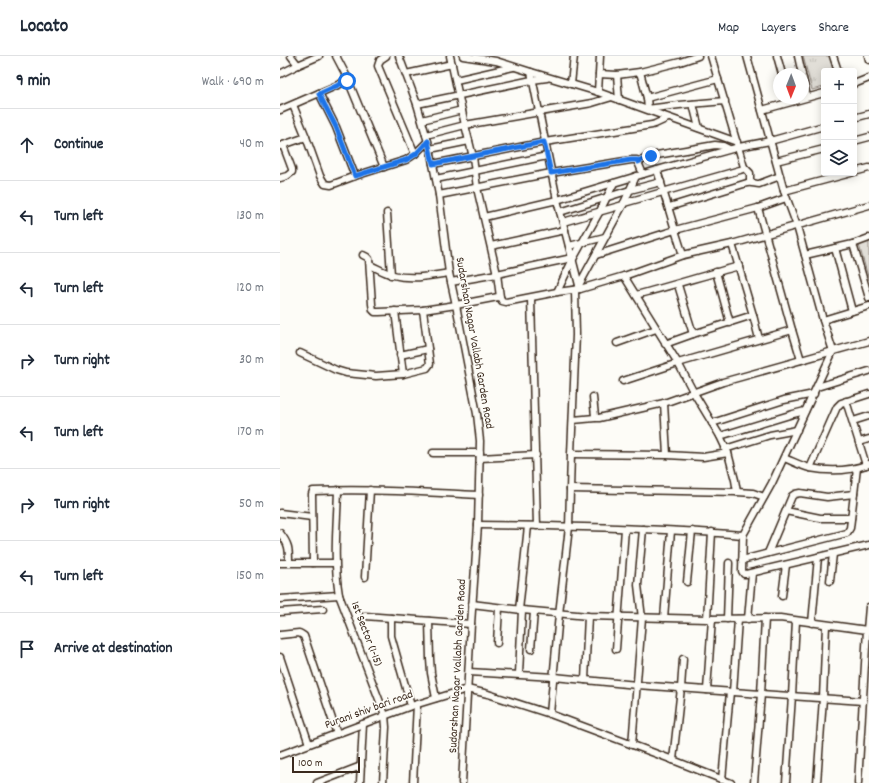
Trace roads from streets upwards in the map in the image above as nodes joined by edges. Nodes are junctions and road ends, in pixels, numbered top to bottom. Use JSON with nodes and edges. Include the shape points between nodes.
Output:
{"nodes":[{"id":1,"x":291,"y":56,"type":"edge"},
{"id":2,"x":319,"y":56,"type":"edge"},
{"id":3,"x":336,"y":56,"type":"edge"},
{"id":4,"x":386,"y":56,"type":"edge"},
{"id":5,"x":399,"y":56,"type":"edge"},
{"id":6,"x":450,"y":56,"type":"edge"},
{"id":7,"x":463,"y":56,"type":"edge"},
{"id":8,"x":574,"y":56,"type":"edge"},
{"id":9,"x":600,"y":56,"type":"edge"},
{"id":10,"x":698,"y":56,"type":"edge"},
{"id":11,"x":711,"y":56,"type":"edge"},
{"id":12,"x":747,"y":56,"type":"edge"},
{"id":13,"x":777,"y":56,"type":"edge"},
{"id":14,"x":798,"y":56,"type":"edge"},
{"id":15,"x":833,"y":56,"type":"edge"},
{"id":16,"x":868,"y":56,"type":"edge"},
{"id":17,"x":869,"y":60,"type":"edge"},
{"id":18,"x":298,"y":64,"type":"junction"},
{"id":19,"x":452,"y":64,"type":"junction"},
{"id":20,"x":514,"y":67,"type":"junction"},
{"id":21,"x":780,"y":68,"type":"edge"},
{"id":22,"x":801,"y":68,"type":"edge"},
{"id":23,"x":837,"y":68,"type":"edge"},
{"id":24,"x":531,"y":72,"type":"junction"},
{"id":25,"x":640,"y":72,"type":"junction"},
{"id":26,"x":280,"y":74,"type":"edge"},
{"id":27,"x":406,"y":74,"type":"junction"},
{"id":28,"x":599,"y":74,"type":"junction"},
{"id":29,"x":618,"y":75,"type":"junction"},
{"id":30,"x":550,"y":78,"type":"junction"},
{"id":31,"x":869,"y":78,"type":"edge"},
{"id":32,"x":718,"y":79,"type":"junction"},
{"id":33,"x":348,"y":80,"type":"junction"},
{"id":34,"x":456,"y":80,"type":"junction"},
{"id":35,"x":532,"y":80,"type":"junction"},
{"id":36,"x":857,"y":83,"type":"edge"},
{"id":37,"x":571,"y":84,"type":"junction"},
{"id":38,"x":598,"y":92,"type":"junction"},
{"id":39,"x":319,"y":94,"type":"junction"},
{"id":40,"x":821,"y":94,"type":"edge"},
{"id":41,"x":459,"y":96,"type":"junction"},
{"id":42,"x":612,"y":97,"type":"junction"},
{"id":43,"x":809,"y":97,"type":"edge"},
{"id":44,"x":647,"y":98,"type":"junction"},
{"id":45,"x":619,"y":100,"type":"junction"},
{"id":46,"x":725,"y":101,"type":"junction"},
{"id":47,"x":417,"y":104,"type":"junction"},
{"id":48,"x":693,"y":104,"type":"junction"},
{"id":49,"x":778,"y":104,"type":"edge"},
{"id":50,"x":293,"y":105,"type":"junction"},
{"id":51,"x":280,"y":110,"type":"edge"},
{"id":52,"x":462,"y":110,"type":"junction"},
{"id":53,"x":649,"y":110,"type":"junction"},
{"id":54,"x":762,"y":110,"type":"junction"},
{"id":55,"x":538,"y":112,"type":"junction"},
{"id":56,"x":869,"y":114,"type":"edge"},
{"id":57,"x":857,"y":117,"type":"edge"},
{"id":58,"x":668,"y":118,"type":"junction"},
{"id":59,"x":422,"y":120,"type":"junction"},
{"id":60,"x":465,"y":125,"type":"junction"},
{"id":61,"x":821,"y":127,"type":"edge"},
{"id":62,"x":699,"y":128,"type":"junction"},
{"id":63,"x":306,"y":137,"type":"junction"},
{"id":64,"x":869,"y":137,"type":"edge"},
{"id":65,"x":427,"y":138,"type":"junction"},
{"id":66,"x":857,"y":140,"type":"edge"},
{"id":67,"x":469,"y":141,"type":"junction"},
{"id":68,"x":770,"y":141,"type":"junction"},
{"id":69,"x":544,"y":142,"type":"junction"},
{"id":70,"x":738,"y":144,"type":"junction"},
{"id":71,"x":281,"y":146,"type":"edge"},
{"id":72,"x":430,"y":149,"type":"junction"},
{"id":73,"x":730,"y":150,"type":"junction"},
{"id":74,"x":821,"y":150,"type":"edge"},
{"id":75,"x":416,"y":154,"type":"junction"},
{"id":76,"x":547,"y":156,"type":"junction"},
{"id":77,"x":472,"y":157,"type":"junction"},
{"id":78,"x":776,"y":161,"type":"junction"},
{"id":79,"x":638,"y":162,"type":"junction"},
{"id":80,"x":433,"y":164,"type":"junction"},
{"id":81,"x":384,"y":167,"type":"junction"},
{"id":82,"x":744,"y":167,"type":"junction"},
{"id":83,"x":869,"y":168,"type":"edge"},
{"id":84,"x":658,"y":170,"type":"junction"},
{"id":85,"x":474,"y":171,"type":"junction"},
{"id":86,"x":857,"y":172,"type":"edge"},
{"id":87,"x":551,"y":173,"type":"junction"},
{"id":88,"x":643,"y":174,"type":"junction"},
{"id":89,"x":355,"y":176,"type":"junction"},
{"id":90,"x":636,"y":176,"type":"junction"},
{"id":91,"x":780,"y":176,"type":"junction"},
{"id":92,"x":842,"y":176,"type":"edge"},
{"id":93,"x":280,"y":178,"type":"edge"},
{"id":94,"x":436,"y":179,"type":"junction"},
{"id":95,"x":661,"y":182,"type":"junction"},
{"id":96,"x":750,"y":182,"type":"junction"},
{"id":97,"x":614,"y":183,"type":"junction"},
{"id":98,"x":477,"y":188,"type":"junction"},
{"id":99,"x":630,"y":190,"type":"junction"},
{"id":100,"x":664,"y":191,"type":"junction"},
{"id":101,"x":784,"y":191,"type":"junction"},
{"id":102,"x":439,"y":195,"type":"junction"},
{"id":103,"x":607,"y":198,"type":"junction"},
{"id":104,"x":786,"y":198,"type":"junction"},
{"id":105,"x":557,"y":200,"type":"junction"},
{"id":106,"x":623,"y":204,"type":"junction"},
{"id":107,"x":869,"y":204,"type":"edge"},
{"id":108,"x":669,"y":207,"type":"junction"},
{"id":109,"x":758,"y":208,"type":"junction"},
{"id":110,"x":600,"y":211,"type":"junction"},
{"id":111,"x":560,"y":212,"type":"junction"},
{"id":112,"x":387,"y":213,"type":"dead end"},
{"id":113,"x":484,"y":217,"type":"junction"},
{"id":114,"x":563,"y":222,"type":"junction"},
{"id":115,"x":797,"y":226,"type":"junction"},
{"id":116,"x":565,"y":230,"type":"junction"},
{"id":117,"x":675,"y":230,"type":"junction"},
{"id":118,"x":766,"y":234,"type":"junction"},
{"id":119,"x":605,"y":237,"type":"junction"},
{"id":120,"x":869,"y":238,"type":"edge"},
{"id":121,"x":582,"y":243,"type":"junction"},
{"id":122,"x":732,"y":244,"type":"junction"},
{"id":123,"x":853,"y":244,"type":"junction"},
{"id":124,"x":491,"y":246,"type":"junction"},
{"id":125,"x":569,"y":246,"type":"junction"},
{"id":126,"x":835,"y":248,"type":"junction"},
{"id":127,"x":363,"y":255,"type":"dead end"},
{"id":128,"x":596,"y":255,"type":"junction"},
{"id":129,"x":683,"y":255,"type":"junction"},
{"id":130,"x":805,"y":255,"type":"junction"},
{"id":131,"x":573,"y":258,"type":"junction"},
{"id":132,"x":370,"y":265,"type":"junction"},
{"id":133,"x":739,"y":266,"type":"junction"},
{"id":134,"x":716,"y":272,"type":"junction"},
{"id":135,"x":449,"y":273,"type":"junction"},
{"id":136,"x":497,"y":274,"type":"junction"},
{"id":137,"x":392,"y":275,"type":"junction"},
{"id":138,"x":624,"y":276,"type":"junction"},
{"id":139,"x":451,"y":282,"type":"junction"},
{"id":140,"x":678,"y":284,"type":"junction"},
{"id":141,"x":578,"y":288,"type":"junction"},
{"id":142,"x":557,"y":292,"type":"junction"},
{"id":143,"x":636,"y":295,"type":"junction"},
{"id":144,"x":500,"y":297,"type":"junction"},
{"id":145,"x":531,"y":298,"type":"junction"},
{"id":146,"x":869,"y":298,"type":"edge"},
{"id":147,"x":456,"y":305,"type":"junction"},
{"id":148,"x":869,"y":306,"type":"edge"},
{"id":149,"x":423,"y":310,"type":"junction"},
{"id":150,"x":395,"y":311,"type":"junction"},
{"id":151,"x":852,"y":311,"type":"junction"},
{"id":152,"x":753,"y":315,"type":"junction"},
{"id":153,"x":823,"y":320,"type":"junction"},
{"id":154,"x":730,"y":323,"type":"junction"},
{"id":155,"x":656,"y":329,"type":"junction"},
{"id":156,"x":792,"y":330,"type":"junction"},
{"id":157,"x":693,"y":334,"type":"junction"},
{"id":158,"x":759,"y":339,"type":"junction"},
{"id":159,"x":869,"y":341,"type":"edge"},
{"id":160,"x":617,"y":343,"type":"dead end"},
{"id":161,"x":665,"y":344,"type":"junction"},
{"id":162,"x":428,"y":350,"type":"junction"},
{"id":163,"x":833,"y":351,"type":"junction"},
{"id":164,"x":300,"y":353,"type":"dead end"},
{"id":165,"x":400,"y":355,"type":"junction"},
{"id":166,"x":801,"y":360,"type":"junction"},
{"id":167,"x":678,"y":363,"type":"junction"},
{"id":168,"x":869,"y":371,"type":"edge"},
{"id":169,"x":403,"y":374,"type":"junction"},
{"id":170,"x":623,"y":381,"type":"dead end"},
{"id":171,"x":817,"y":387,"type":"junction"},
{"id":172,"x":694,"y":393,"type":"junction"},
{"id":173,"x":814,"y":394,"type":"junction"},
{"id":174,"x":869,"y":394,"type":"edge"},
{"id":175,"x":593,"y":397,"type":"dead end"},
{"id":176,"x":846,"y":401,"type":"junction"},
{"id":177,"x":664,"y":404,"type":"junction"},
{"id":178,"x":805,"y":411,"type":"junction"},
{"id":179,"x":869,"y":416,"type":"edge"},
{"id":180,"x":595,"y":418,"type":"junction"},
{"id":181,"x":573,"y":420,"type":"junction"},
{"id":182,"x":852,"y":422,"type":"junction"},
{"id":183,"x":712,"y":423,"type":"junction"},
{"id":184,"x":797,"y":430,"type":"junction"},
{"id":185,"x":720,"y":436,"type":"junction"},
{"id":186,"x":869,"y":439,"type":"edge"},
{"id":187,"x":860,"y":442,"type":"junction"},
{"id":188,"x":726,"y":451,"type":"junction"},
{"id":189,"x":433,"y":453,"type":"dead end"},
{"id":190,"x":571,"y":454,"type":"junction"},
{"id":191,"x":536,"y":455,"type":"junction"},
{"id":192,"x":667,"y":455,"type":"junction"},
{"id":193,"x":480,"y":456,"type":"junction"},
{"id":194,"x":784,"y":458,"type":"junction"},
{"id":195,"x":868,"y":465,"type":"edge"},
{"id":196,"x":810,"y":468,"type":"junction"},
{"id":197,"x":857,"y":468,"type":"junction"},
{"id":198,"x":570,"y":489,"type":"junction"},
{"id":199,"x":338,"y":490,"type":"junction"},
{"id":200,"x":370,"y":490,"type":"junction"},
{"id":201,"x":737,"y":492,"type":"junction"},
{"id":202,"x":480,"y":494,"type":"junction"},
{"id":203,"x":854,"y":494,"type":"junction"},
{"id":204,"x":764,"y":497,"type":"junction"},
{"id":205,"x":786,"y":511,"type":"junction"},
{"id":206,"x":280,"y":513,"type":"edge"},
{"id":207,"x":312,"y":517,"type":"junction"},
{"id":208,"x":851,"y":518,"type":"junction"},
{"id":209,"x":478,"y":525,"type":"junction"},
{"id":210,"x":528,"y":526,"type":"junction"},
{"id":211,"x":538,"y":526,"type":"junction"},
{"id":212,"x":569,"y":527,"type":"junction"},
{"id":213,"x":625,"y":529,"type":"junction"},
{"id":214,"x":643,"y":530,"type":"junction"},
{"id":215,"x":671,"y":531,"type":"junction"},
{"id":216,"x":692,"y":532,"type":"junction"},
{"id":217,"x":712,"y":532,"type":"junction"},
{"id":218,"x":280,"y":534,"type":"edge"},
{"id":219,"x":744,"y":535,"type":"junction"},
{"id":220,"x":869,"y":545,"type":"edge"},
{"id":221,"x":768,"y":553,"type":"junction"},
{"id":222,"x":833,"y":554,"type":"junction"},
{"id":223,"x":818,"y":557,"type":"junction"},
{"id":224,"x":742,"y":560,"type":"junction"},
{"id":225,"x":289,"y":562,"type":"junction"},
{"id":226,"x":280,"y":563,"type":"edge"},
{"id":227,"x":313,"y":563,"type":"junction"},
{"id":228,"x":335,"y":563,"type":"junction"},
{"id":229,"x":729,"y":563,"type":"dead end"},
{"id":230,"x":786,"y":565,"type":"junction"},
{"id":231,"x":752,"y":573,"type":"junction"},
{"id":232,"x":365,"y":577,"type":"dead end"},
{"id":233,"x":830,"y":581,"type":"dead end"},
{"id":234,"x":687,"y":582,"type":"dead end"},
{"id":235,"x":339,"y":595,"type":"junction"},
{"id":236,"x":782,"y":596,"type":"dead end"},
{"id":237,"x":280,"y":599,"type":"edge"},
{"id":238,"x":472,"y":604,"type":"junction"},
{"id":239,"x":869,"y":607,"type":"edge"},
{"id":240,"x":323,"y":608,"type":"dead end"},
{"id":241,"x":499,"y":608,"type":"junction"},
{"id":242,"x":521,"y":610,"type":"junction"},
{"id":243,"x":280,"y":612,"type":"edge"},
{"id":244,"x":534,"y":612,"type":"junction"},
{"id":245,"x":559,"y":614,"type":"junction"},
{"id":246,"x":365,"y":616,"type":"dead end"},
{"id":247,"x":588,"y":616,"type":"junction"},
{"id":248,"x":618,"y":617,"type":"junction"},
{"id":249,"x":391,"y":618,"type":"junction"},
{"id":250,"x":642,"y":618,"type":"junction"},
{"id":251,"x":664,"y":618,"type":"junction"},
{"id":252,"x":765,"y":618,"type":"junction"},
{"id":253,"x":709,"y":619,"type":"junction"},
{"id":254,"x":727,"y":619,"type":"junction"},
{"id":255,"x":738,"y":619,"type":"junction"},
{"id":256,"x":748,"y":619,"type":"junction"},
{"id":257,"x":796,"y":620,"type":"junction"},
{"id":258,"x":429,"y":621,"type":"junction"},
{"id":259,"x":812,"y":623,"type":"junction"},
{"id":260,"x":471,"y":624,"type":"junction"},
{"id":261,"x":826,"y":625,"type":"junction"},
{"id":262,"x":867,"y":630,"type":"junction"},
{"id":263,"x":280,"y":635,"type":"edge"},
{"id":264,"x":497,"y":643,"type":"dead end"},
{"id":265,"x":531,"y":649,"type":"dead end"},
{"id":266,"x":616,"y":650,"type":"dead end"},
{"id":267,"x":280,"y":657,"type":"edge"},
{"id":268,"x":683,"y":658,"type":"dead end"},
{"id":269,"x":469,"y":672,"type":"junction"},
{"id":270,"x":519,"y":674,"type":"junction"},
{"id":271,"x":554,"y":677,"type":"junction"},
{"id":272,"x":585,"y":680,"type":"junction"},
{"id":273,"x":637,"y":685,"type":"junction"},
{"id":274,"x":681,"y":688,"type":"junction"},
{"id":275,"x":467,"y":689,"type":"junction"},
{"id":276,"x":707,"y":690,"type":"junction"},
{"id":277,"x":732,"y":692,"type":"junction"},
{"id":278,"x":761,"y":694,"type":"junction"},
{"id":279,"x":792,"y":696,"type":"junction"},
{"id":280,"x":436,"y":698,"type":"junction"},
{"id":281,"x":823,"y":698,"type":"junction"},
{"id":282,"x":863,"y":701,"type":"junction"},
{"id":283,"x":414,"y":705,"type":"junction"},
{"id":284,"x":550,"y":714,"type":"junction"},
{"id":285,"x":385,"y":715,"type":"junction"},
{"id":286,"x":363,"y":724,"type":"junction"},
{"id":287,"x":337,"y":734,"type":"junction"},
{"id":288,"x":309,"y":744,"type":"junction"},
{"id":289,"x":632,"y":745,"type":"junction"},
{"id":290,"x":280,"y":746,"type":"edge"},
{"id":291,"x":281,"y":754,"type":"edge"},
{"id":292,"x":673,"y":760,"type":"junction"},
{"id":293,"x":361,"y":766,"type":"junction"},
{"id":294,"x":722,"y":780,"type":"junction"},
{"id":295,"x":860,"y":782,"type":"edge"},
{"id":296,"x":317,"y":783,"type":"edge"},
{"id":297,"x":360,"y":783,"type":"edge"},
{"id":298,"x":383,"y":783,"type":"edge"},
{"id":299,"x":413,"y":783,"type":"edge"},
{"id":300,"x":462,"y":783,"type":"edge"},
{"id":301,"x":730,"y":783,"type":"edge"},
{"id":302,"x":754,"y":783,"type":"edge"},
{"id":303,"x":786,"y":783,"type":"edge"},
{"id":304,"x":817,"y":783,"type":"edge"}],
"edges":[{"from":1,"to":18,"type":"street"},
{"from":2,"to":18,"type":"street"},
{"from":3,"to":33,"type":"street"},
{"from":4,"to":75,"type":"street","via":[[380,60],[378,66]]},
{"from":5,"to":27,"type":"street","name":"Sudarshan Nagar Vallabh Garden Road"},
{"from":6,"to":19,"type":"street"},
{"from":7,"to":20,"type":"street","via":[[496,61]]},
{"from":8,"to":37,"type":"street"},
{"from":9,"to":28,"type":"street"},
{"from":10,"to":25,"type":"street"},
{"from":11,"to":32,"type":"street"},
{"from":12,"to":54,"type":"street"},
{"from":13,"to":21,"type":"street"},
{"from":14,"to":22,"type":"street"},
{"from":15,"to":23,"type":"street"},
{"from":16,"to":17,"type":"street"},
{"from":18,"to":26,"type":"street"},
{"from":19,"to":27,"type":"street"},
{"from":19,"to":34,"type":"street"},
{"from":20,"to":24,"type":"street"},
{"from":20,"to":34,"type":"street"},
{"from":24,"to":30,"type":"street"},
{"from":24,"to":35,"type":"street"},
{"from":25,"to":29,"type":"street"},
{"from":25,"to":44,"type":"street"},
{"from":27,"to":47,"type":"street","name":"Sudarshan Nagar Vallabh Garden Road"},
{"from":28,"to":29,"type":"street"},
{"from":28,"to":38,"type":"street"},
{"from":29,"to":45,"type":"street"},
{"from":30,"to":35,"type":"street"},
{"from":30,"to":37,"type":"street"},
{"from":31,"to":36,"type":"street"},
{"from":32,"to":44,"type":"street"},
{"from":32,"to":46,"type":"street"},
{"from":33,"to":39,"type":"street"},
{"from":33,"to":81,"type":"street"},
{"from":34,"to":41,"type":"street"},
{"from":35,"to":41,"type":"street"},
{"from":35,"to":55,"type":"street"},
{"from":37,"to":38,"type":"street"},
{"from":38,"to":42,"type":"street"},
{"from":39,"to":50,"type":"street"},
{"from":39,"to":89,"type":"street","via":[[336,127]]},
{"from":40,"to":43,"type":"street"},
{"from":41,"to":47,"type":"street"},
{"from":41,"to":52,"type":"street"},
{"from":42,"to":45,"type":"street"},
{"from":42,"to":55,"type":"street"},
{"from":44,"to":53,"type":"street"},
{"from":45,"to":53,"type":"street"},
{"from":46,"to":48,"type":"street"},
{"from":46,"to":70,"type":"street"},
{"from":47,"to":59,"type":"street","name":"Sudarshan Nagar Vallabh Garden Road"},
{"from":48,"to":53,"type":"street"},
{"from":48,"to":62,"type":"street"},
{"from":49,"to":54,"type":"street"},
{"from":50,"to":51,"type":"street"},
{"from":50,"to":63,"type":"street"},
{"from":52,"to":59,"type":"street"},
{"from":52,"to":60,"type":"street"},
{"from":53,"to":58,"type":"street"},
{"from":54,"to":68,"type":"street"},
{"from":55,"to":60,"type":"street"},
{"from":55,"to":69,"type":"street"},
{"from":56,"to":57,"type":"street"},
{"from":58,"to":62,"type":"street"},
{"from":58,"to":69,"type":"street","via":[[655,124]]},
{"from":59,"to":65,"type":"street","name":"Sudarshan Nagar Vallabh Garden Road"},
{"from":60,"to":65,"type":"street"},
{"from":60,"to":67,"type":"street"},
{"from":61,"to":68,"type":"street"},
{"from":62,"to":70,"type":"street"},
{"from":63,"to":71,"type":"street"},
{"from":63,"to":89,"type":"street","via":[[325,184],[330,185]]},
{"from":64,"to":66,"type":"street"},
{"from":65,"to":72,"type":"street","name":"Sudarshan Nagar Vallabh Garden Road"},
{"from":65,"to":75,"type":"street"},
{"from":67,"to":72,"type":"street"},
{"from":67,"to":77,"type":"street"},
{"from":68,"to":70,"type":"street"},
{"from":68,"to":78,"type":"street"},
{"from":69,"to":76,"type":"street"},
{"from":69,"to":77,"type":"street"},
{"from":70,"to":73,"type":"street"},
{"from":70,"to":82,"type":"street"},
{"from":71,"to":93,"type":"street","via":[[292,172]]},
{"from":72,"to":80,"type":"street","name":"Sudarshan Nagar Vallabh Garden Road"},
{"from":73,"to":79,"type":"street","via":[[715,145],[651,156]]},
{"from":73,"to":84,"type":"street"},
{"from":74,"to":78,"type":"street"},
{"from":75,"to":81,"type":"street"},
{"from":76,"to":85,"type":"street"},
{"from":76,"to":87,"type":"street"},
{"from":77,"to":80,"type":"street"},
{"from":77,"to":85,"type":"street"},
{"from":78,"to":91,"type":"street"},
{"from":79,"to":87,"type":"street","via":[[631,160]]},
{"from":79,"to":88,"type":"street"},
{"from":80,"to":94,"type":"street","name":"Sudarshan Nagar Vallabh Garden Road"},
{"from":81,"to":89,"type":"street"},
{"from":82,"to":96,"type":"street","via":[[750,173]]},
{"from":82,"to":100,"type":"street"},
{"from":83,"to":86,"type":"street"},
{"from":84,"to":88,"type":"street"},
{"from":84,"to":95,"type":"street"},
{"from":85,"to":94,"type":"street"},
{"from":85,"to":98,"type":"street"},
{"from":87,"to":98,"type":"street"},
{"from":87,"to":105,"type":"street"},
{"from":88,"to":90,"type":"street"},
{"from":90,"to":97,"type":"street"},
{"from":90,"to":99,"type":"street"},
{"from":91,"to":96,"type":"street","via":[[759,184]]},
{"from":91,"to":101,"type":"street"},
{"from":92,"to":101,"type":"street"},
{"from":94,"to":102,"type":"street","name":"Sudarshan Nagar Vallabh Garden Road"},
{"from":95,"to":99,"type":"street"},
{"from":95,"to":100,"type":"street"},
{"from":96,"to":108,"type":"street"},
{"from":97,"to":103,"type":"street"},
{"from":97,"to":105,"type":"street"},
{"from":98,"to":102,"type":"street"},
{"from":98,"to":113,"type":"street"},
{"from":99,"to":103,"type":"street"},
{"from":99,"to":106,"type":"street"},
{"from":100,"to":106,"type":"street"},
{"from":100,"to":108,"type":"street"},
{"from":101,"to":104,"type":"street"},
{"from":102,"to":135,"type":"street","name":"Sudarshan Nagar Vallabh Garden Road"},
{"from":103,"to":110,"type":"street"},
{"from":103,"to":111,"type":"street"},
{"from":104,"to":109,"type":"street"},
{"from":104,"to":115,"type":"street"},
{"from":105,"to":111,"type":"street"},
{"from":105,"to":113,"type":"street"},
{"from":106,"to":110,"type":"street"},
{"from":106,"to":119,"type":"street"},
{"from":107,"to":115,"type":"street"},
{"from":108,"to":117,"type":"street"},
{"from":109,"to":117,"type":"street"},
{"from":109,"to":118,"type":"street"},
{"from":110,"to":114,"type":"street"},
{"from":110,"to":121,"type":"street"},
{"from":111,"to":114,"type":"street"},
{"from":112,"to":137,"type":"street"},
{"from":113,"to":124,"type":"street"},
{"from":114,"to":116,"type":"street"},
{"from":115,"to":118,"type":"street"},
{"from":115,"to":130,"type":"street"},
{"from":116,"to":124,"type":"street"},
{"from":116,"to":125,"type":"street"},
{"from":117,"to":128,"type":"street"},
{"from":117,"to":129,"type":"street"},
{"from":118,"to":122,"type":"street"},
{"from":118,"to":156,"type":"street"},
{"from":119,"to":121,"type":"street"},
{"from":119,"to":128,"type":"street"},
{"from":120,"to":123,"type":"street"},
{"from":121,"to":125,"type":"street"},
{"from":121,"to":131,"type":"street"},
{"from":122,"to":129,"type":"street"},
{"from":122,"to":133,"type":"street"},
{"from":123,"to":126,"type":"street"},
{"from":123,"to":146,"type":"street"},
{"from":124,"to":136,"type":"street"},
{"from":125,"to":131,"type":"street"},
{"from":126,"to":130,"type":"street"},
{"from":126,"to":151,"type":"street"},
{"from":127,"to":132,"type":"street","via":[[368,258]]},
{"from":128,"to":141,"type":"street"},
{"from":129,"to":138,"type":"street"},
{"from":130,"to":153,"type":"street"},
{"from":131,"to":136,"type":"street"},
{"from":131,"to":141,"type":"street"},
{"from":131,"to":142,"type":"street"},
{"from":132,"to":137,"type":"street"},
{"from":132,"to":150,"type":"street","via":[[373,310]]},
{"from":133,"to":134,"type":"street"},
{"from":133,"to":152,"type":"street"},
{"from":134,"to":140,"type":"street"},
{"from":134,"to":154,"type":"street"},
{"from":135,"to":137,"type":"street","via":[[430,277]]},
{"from":135,"to":139,"type":"street","name":"Sudarshan Nagar Vallabh Garden Road"},
{"from":136,"to":139,"type":"street"},
{"from":136,"to":144,"type":"street"},
{"from":138,"to":141,"type":"street"},
{"from":138,"to":143,"type":"street"},
{"from":139,"to":147,"type":"street","name":"Sudarshan Nagar Vallabh Garden Road"},
{"from":140,"to":143,"type":"street"},
{"from":140,"to":157,"type":"street"},
{"from":141,"to":142,"type":"street"},
{"from":141,"to":181,"type":"street"},
{"from":142,"to":145,"type":"street"},
{"from":143,"to":155,"type":"street"},
{"from":144,"to":145,"type":"street","via":[[506,302]]},
{"from":144,"to":147,"type":"street"},
{"from":145,"to":191,"type":"street"},
{"from":147,"to":149,"type":"street"},
{"from":147,"to":193,"type":"street","name":"Sudarshan Nagar Vallabh Garden Road","via":[[477,414]]},
{"from":148,"to":151,"type":"street"},
{"from":149,"to":150,"type":"street"},
{"from":149,"to":162,"type":"street"},
{"from":150,"to":165,"type":"street"},
{"from":151,"to":153,"type":"street"},
{"from":152,"to":154,"type":"street"},
{"from":152,"to":158,"type":"street"},
{"from":153,"to":163,"type":"street"},
{"from":154,"to":157,"type":"street"},
{"from":155,"to":160,"type":"street"},
{"from":155,"to":161,"type":"street"},
{"from":156,"to":158,"type":"street"},
{"from":156,"to":166,"type":"street"},
{"from":157,"to":161,"type":"street"},
{"from":158,"to":167,"type":"street"},
{"from":159,"to":163,"type":"street"},
{"from":161,"to":167,"type":"street"},
{"from":162,"to":165,"type":"street"},
{"from":162,"to":169,"type":"street","via":[[429,367]]},
{"from":163,"to":166,"type":"street"},
{"from":163,"to":171,"type":"street"},
{"from":164,"to":169,"type":"street","via":[[346,373],[376,376]]},
{"from":165,"to":169,"type":"street"},
{"from":166,"to":172,"type":"street"},
{"from":167,"to":170,"type":"street"},
{"from":167,"to":172,"type":"street"},
{"from":168,"to":171,"type":"street"},
{"from":171,"to":173,"type":"street"},
{"from":172,"to":177,"type":"street"},
{"from":172,"to":183,"type":"street"},
{"from":173,"to":178,"type":"street"},
{"from":173,"to":183,"type":"street","via":[[784,400]]},
{"from":174,"to":176,"type":"street"},
{"from":175,"to":180,"type":"street"},
{"from":176,"to":182,"type":"street"},
{"from":176,"to":196,"type":"street","via":[[837,407]]},
{"from":177,"to":180,"type":"street"},
{"from":177,"to":192,"type":"street"},
{"from":178,"to":184,"type":"street"},
{"from":178,"to":185,"type":"street"},
{"from":179,"to":182,"type":"street"},
{"from":180,"to":181,"type":"street"},
{"from":181,"to":190,"type":"street"},
{"from":182,"to":187,"type":"street"},
{"from":183,"to":185,"type":"street"},
{"from":184,"to":188,"type":"street","via":[[770,435]]},
{"from":184,"to":194,"type":"street"},
{"from":185,"to":188,"type":"street"},
{"from":186,"to":187,"type":"street"},
{"from":187,"to":195,"type":"street"},
{"from":188,"to":192,"type":"street","via":[[704,457]]},
{"from":188,"to":201,"type":"street"},
{"from":189,"to":193,"type":"street"},
{"from":190,"to":192,"type":"street"},
{"from":190,"to":198,"type":"street"},
{"from":191,"to":193,"type":"street"},
{"from":191,"to":211,"type":"street"},
{"from":193,"to":202,"type":"street","name":"Sudarshan Nagar Vallabh Garden Road"},
{"from":194,"to":196,"type":"street"},
{"from":194,"to":204,"type":"street"},
{"from":195,"to":197,"type":"street"},
{"from":196,"to":197,"type":"street","via":[[833,471]]},
{"from":197,"to":203,"type":"street"},
{"from":198,"to":201,"type":"street"},
{"from":198,"to":212,"type":"street"},
{"from":199,"to":200,"type":"street"},
{"from":199,"to":207,"type":"street","via":[[312,492]]},
{"from":199,"to":228,"type":"street","name":"1st Sector (1-15)"},
{"from":200,"to":202,"type":"street"},
{"from":200,"to":232,"type":"street"},
{"from":201,"to":204,"type":"street"},
{"from":202,"to":209,"type":"street","name":"Sudarshan Nagar Vallabh Garden Road"},
{"from":203,"to":205,"type":"street","via":[[827,497],[797,493],[792,496]]},
{"from":203,"to":208,"type":"street"},
{"from":204,"to":219,"type":"street"},
{"from":205,"to":208,"type":"street","via":[[820,518]]},
{"from":205,"to":221,"type":"street"},
{"from":206,"to":207,"type":"street"},
{"from":207,"to":227,"type":"street"},
{"from":208,"to":221,"type":"street","via":[[847,533]]},
{"from":209,"to":210,"type":"street"},
{"from":209,"to":238,"type":"street","name":"Sudarshan Nagar Vallabh Garden Road"},
{"from":210,"to":211,"type":"street"},
{"from":210,"to":242,"type":"street"},
{"from":211,"to":212,"type":"street"},
{"from":212,"to":213,"type":"street"},
{"from":212,"to":245,"type":"street"},
{"from":213,"to":214,"type":"street"},
{"from":213,"to":248,"type":"street"},
{"from":214,"to":215,"type":"street"},
{"from":214,"to":250,"type":"street","via":[[638,585]]},
{"from":215,"to":216,"type":"street"},
{"from":215,"to":251,"type":"street"},
{"from":216,"to":217,"type":"street"},
{"from":216,"to":234,"type":"street"},
{"from":217,"to":219,"type":"street"},
{"from":217,"to":253,"type":"street"},
{"from":218,"to":225,"type":"street","via":[[289,547]]},
{"from":219,"to":224,"type":"street"},
{"from":220,"to":222,"type":"street"},
{"from":221,"to":224,"type":"street"},
{"from":222,"to":223,"type":"street"},
{"from":222,"to":233,"type":"street"},
{"from":223,"to":230,"type":"street"},
{"from":223,"to":259,"type":"street"},
{"from":224,"to":231,"type":"street","via":[[742,572]]},
{"from":225,"to":226,"type":"street"},
{"from":225,"to":227,"type":"street"},
{"from":227,"to":228,"type":"street"},
{"from":228,"to":235,"type":"street","name":"1st Sector (1-15)"},
{"from":229,"to":254,"type":"street"},
{"from":230,"to":231,"type":"street"},
{"from":230,"to":236,"type":"street"},
{"from":231,"to":256,"type":"street"},
{"from":235,"to":237,"type":"street"},
{"from":235,"to":285,"type":"street","name":"1st Sector (1-15)"},
{"from":238,"to":241,"type":"street"},
{"from":238,"to":260,"type":"street","name":"Sudarshan Nagar Vallabh Garden Road"},
{"from":239,"to":262,"type":"street"},
{"from":240,"to":243,"type":"street"},
{"from":241,"to":242,"type":"street"},
{"from":241,"to":264,"type":"street"},
{"from":242,"to":244,"type":"street"},
{"from":242,"to":270,"type":"street"},
{"from":244,"to":245,"type":"street"},
{"from":244,"to":265,"type":"street"},
{"from":245,"to":247,"type":"street"},
{"from":245,"to":271,"type":"street"},
{"from":246,"to":249,"type":"street"},
{"from":247,"to":248,"type":"street"},
{"from":247,"to":272,"type":"street"},
{"from":248,"to":250,"type":"street"},
{"from":248,"to":266,"type":"street"},
{"from":249,"to":258,"type":"street"},
{"from":249,"to":283,"type":"street","via":[[392,636]]},
{"from":250,"to":251,"type":"street"},
{"from":250,"to":273,"type":"street"},
{"from":251,"to":253,"type":"street"},
{"from":252,"to":256,"type":"street"},
{"from":252,"to":257,"type":"street"},
{"from":252,"to":278,"type":"street"},
{"from":253,"to":254,"type":"street"},
{"from":253,"to":276,"type":"street"},
{"from":254,"to":255,"type":"street"},
{"from":255,"to":256,"type":"street"},
{"from":255,"to":277,"type":"street"},
{"from":257,"to":259,"type":"street"},
{"from":257,"to":279,"type":"street"},
{"from":258,"to":260,"type":"street"},
{"from":258,"to":280,"type":"street","via":[[431,673]]},
{"from":259,"to":261,"type":"street"},
{"from":260,"to":269,"type":"street","name":"Sudarshan Nagar Vallabh Garden Road"},
{"from":261,"to":262,"type":"street"},
{"from":261,"to":281,"type":"street"},
{"from":262,"to":282,"type":"street"},
{"from":263,"to":287,"type":"street","via":[[304,636]]},
{"from":267,"to":288,"type":"street"},
{"from":268,"to":274,"type":"street"},
{"from":269,"to":270,"type":"street"},
{"from":269,"to":275,"type":"street","name":"Sudarshan Nagar Vallabh Garden Road"},
{"from":270,"to":271,"type":"street"},
{"from":271,"to":272,"type":"street"},
{"from":271,"to":284,"type":"street"},
{"from":272,"to":273,"type":"street"},
{"from":273,"to":274,"type":"street"},
{"from":273,"to":289,"type":"street"},
{"from":274,"to":276,"type":"street"},
{"from":274,"to":292,"type":"street"},
{"from":275,"to":280,"type":"street","name":"Purani shiv bari road"},
{"from":275,"to":284,"type":"street"},
{"from":275,"to":300,"type":"street","name":"Sudarshan Nagar Vallabh Garden Road"},
{"from":276,"to":277,"type":"street"},
{"from":277,"to":278,"type":"street"},
{"from":277,"to":294,"type":"street"},
{"from":278,"to":279,"type":"street"},
{"from":278,"to":302,"type":"street"},
{"from":279,"to":281,"type":"street"},
{"from":279,"to":303,"type":"street"},
{"from":280,"to":283,"type":"street","name":"Purani shiv bari road"},
{"from":281,"to":282,"type":"street"},
{"from":281,"to":304,"type":"street"},
{"from":282,"to":295,"type":"street"},
{"from":283,"to":285,"type":"street","name":"Purani shiv bari road"},
{"from":283,"to":299,"type":"street"},
{"from":284,"to":289,"type":"street"},
{"from":285,"to":286,"type":"street","name":"Purani shiv bari road"},
{"from":285,"to":298,"type":"street","name":"1st Sector (1-15)"},
{"from":286,"to":287,"type":"street","name":"Purani shiv bari road"},
{"from":286,"to":293,"type":"street"},
{"from":287,"to":288,"type":"street","name":"Purani shiv bari road"},
{"from":288,"to":291,"type":"street","name":"Purani shiv bari road"},
{"from":289,"to":292,"type":"street"},
{"from":290,"to":291,"type":"street"},
{"from":292,"to":294,"type":"street"},
{"from":293,"to":296,"type":"street"},
{"from":293,"to":297,"type":"street"},
{"from":294,"to":301,"type":"street"}]}
